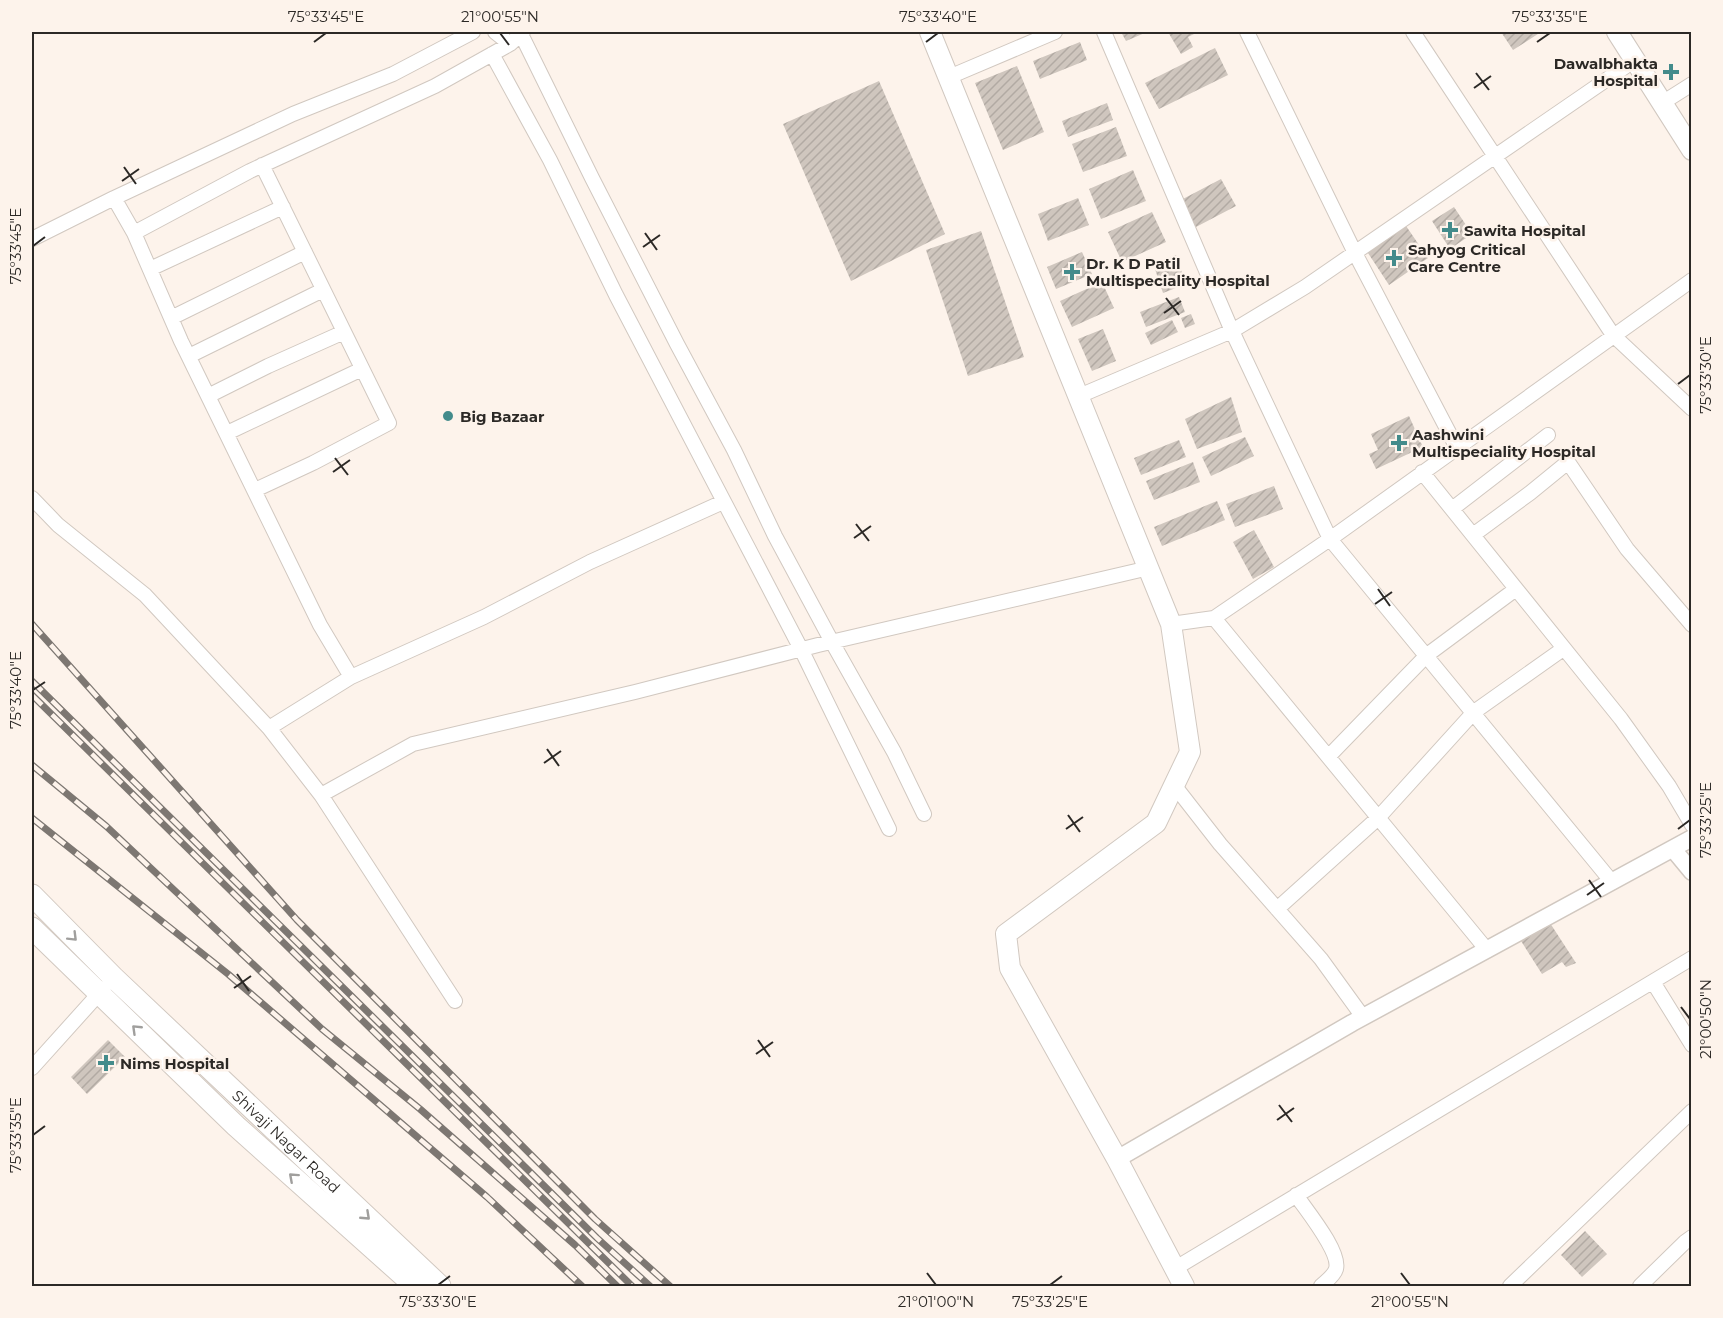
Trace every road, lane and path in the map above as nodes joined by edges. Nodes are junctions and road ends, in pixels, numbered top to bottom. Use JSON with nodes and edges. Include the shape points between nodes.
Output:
{"nodes":[{"id":1,"x":473,"y":32,"type":"edge"},
{"id":2,"x":495,"y":32,"type":"edge"},
{"id":3,"x":930,"y":32,"type":"edge"},
{"id":4,"x":1055,"y":32,"type":"edge"},
{"id":5,"x":1104,"y":32,"type":"edge"},
{"id":6,"x":1247,"y":32,"type":"edge"},
{"id":7,"x":1413,"y":32,"type":"edge"},
{"id":8,"x":1617,"y":32,"type":"edge"},
{"id":9,"x":516,"y":35,"type":"edge"},
{"id":10,"x":492,"y":54,"type":"junction"},
{"id":11,"x":1635,"y":60,"type":"junction"},
{"id":12,"x":949,"y":77,"type":"junction"},
{"id":13,"x":1692,"y":84,"type":"edge"},
{"id":14,"x":1662,"y":103,"type":"junction"},
{"id":15,"x":1692,"y":150,"type":"edge"},
{"id":16,"x":1494,"y":157,"type":"junction"},
{"id":17,"x":262,"y":165,"type":"junction"},
{"id":18,"x":114,"y":198,"type":"junction"},
{"id":19,"x":283,"y":207,"type":"junction"},
{"id":20,"x":134,"y":233,"type":"junction"},
{"id":21,"x":32,"y":239,"type":"edge"},
{"id":22,"x":305,"y":252,"type":"junction"},
{"id":23,"x":1355,"y":253,"type":"junction"},
{"id":24,"x":150,"y":269,"type":"junction"},
{"id":25,"x":1692,"y":280,"type":"edge"},
{"id":26,"x":323,"y":290,"type":"junction"},
{"id":27,"x":171,"y":318,"type":"junction"},
{"id":28,"x":1232,"y":331,"type":"junction"},
{"id":29,"x":344,"y":332,"type":"junction"},
{"id":30,"x":1613,"y":335,"type":"junction"},
{"id":31,"x":189,"y":356,"type":"junction"},
{"id":32,"x":362,"y":369,"type":"junction"},
{"id":33,"x":208,"y":396,"type":"junction"},
{"id":34,"x":1078,"y":396,"type":"junction"},
{"id":35,"x":1692,"y":409,"type":"edge"},
{"id":36,"x":227,"y":434,"type":"junction"},
{"id":37,"x":1548,"y":435,"type":"dead end"},
{"id":38,"x":1456,"y":446,"type":"junction"},
{"id":39,"x":1422,"y":472,"type":"junction"},
{"id":40,"x":255,"y":490,"type":"junction"},
{"id":41,"x":32,"y":498,"type":"edge"},
{"id":42,"x":723,"y":502,"type":"junction"},
{"id":43,"x":1452,"y":509,"type":"junction"},
{"id":44,"x":1473,"y":536,"type":"junction"},
{"id":45,"x":1330,"y":539,"type":"junction"},
{"id":46,"x":1149,"y":568,"type":"junction"},
{"id":47,"x":1516,"y":589,"type":"junction"},
{"id":48,"x":1214,"y":618,"type":"junction"},
{"id":49,"x":1171,"y":624,"type":"junction"},
{"id":50,"x":1692,"y":625,"type":"edge"},
{"id":51,"x":832,"y":642,"type":"junction"},
{"id":52,"x":801,"y":649,"type":"junction"},
{"id":53,"x":1563,"y":649,"type":"junction"},
{"id":54,"x":1427,"y":655,"type":"junction"},
{"id":55,"x":351,"y":677,"type":"junction"},
{"id":56,"x":1474,"y":712,"type":"junction"},
{"id":57,"x":269,"y":728,"type":"junction"},
{"id":58,"x":1329,"y":756,"type":"junction"},
{"id":59,"x":1174,"y":785,"type":"junction"},
{"id":60,"x":321,"y":795,"type":"junction"},
{"id":61,"x":924,"y":814,"type":"dead end"},
{"id":62,"x":1378,"y":818,"type":"junction"},
{"id":63,"x":1692,"y":825,"type":"edge"},
{"id":64,"x":889,"y":829,"type":"dead end"},
{"id":65,"x":1692,"y":838,"type":"edge"},
{"id":66,"x":1674,"y":849,"type":"junction"},
{"id":67,"x":1692,"y":872,"type":"edge"},
{"id":68,"x":1612,"y":882,"type":"junction"},
{"id":69,"x":32,"y":895,"type":"edge"},
{"id":70,"x":1277,"y":909,"type":"junction"},
{"id":71,"x":32,"y":928,"type":"edge"},
{"id":72,"x":1487,"y":950,"type":"junction"},
{"id":73,"x":1692,"y":958,"type":"edge"},
{"id":74,"x":113,"y":977,"type":"junction"},
{"id":75,"x":1653,"y":982,"type":"junction"},
{"id":76,"x":99,"y":993,"type":"junction"},
{"id":77,"x":455,"y":1001,"type":"dead end"},
{"id":78,"x":1363,"y":1017,"type":"junction"},
{"id":79,"x":1692,"y":1045,"type":"edge"},
{"id":80,"x":32,"y":1068,"type":"edge"},
{"id":81,"x":1692,"y":1111,"type":"edge"},
{"id":82,"x":1116,"y":1159,"type":"junction"},
{"id":83,"x":1296,"y":1196,"type":"junction"},
{"id":84,"x":1692,"y":1238,"type":"edge"},
{"id":85,"x":1174,"y":1269,"type":"junction"},
{"id":86,"x":415,"y":1287,"type":"edge"},
{"id":87,"x":440,"y":1287,"type":"edge"},
{"id":88,"x":1184,"y":1287,"type":"edge"},
{"id":89,"x":1321,"y":1287,"type":"edge"},
{"id":90,"x":1510,"y":1287,"type":"edge"},
{"id":91,"x":1640,"y":1287,"type":"edge"}],
"edges":[{"from":1,"to":18,"type":"street","via":[[393,74],[293,114]]},
{"from":2,"to":9,"type":"street"},
{"from":3,"to":12,"type":"main road"},
{"from":4,"to":12,"type":"street"},
{"from":5,"to":28,"type":"street"},
{"from":6,"to":23,"type":"street"},
{"from":7,"to":16,"type":"street"},
{"from":8,"to":11,"type":"main road"},
{"from":9,"to":10,"type":"street"},
{"from":9,"to":51,"type":"street"},
{"from":10,"to":17,"type":"street","via":[[435,86]]},
{"from":10,"to":42,"type":"street"},
{"from":11,"to":14,"type":"main road"},
{"from":11,"to":16,"type":"street"},
{"from":12,"to":34,"type":"main road"},
{"from":13,"to":14,"type":"street"},
{"from":14,"to":15,"type":"main road"},
{"from":16,"to":23,"type":"street"},
{"from":16,"to":30,"type":"street"},
{"from":17,"to":19,"type":"street"},
{"from":17,"to":20,"type":"street"},
{"from":18,"to":20,"type":"street"},
{"from":18,"to":21,"type":"street"},
{"from":19,"to":22,"type":"street"},
{"from":19,"to":24,"type":"street"},
{"from":20,"to":24,"type":"street"},
{"from":22,"to":26,"type":"street"},
{"from":22,"to":27,"type":"street"},
{"from":23,"to":28,"type":"street"},
{"from":23,"to":38,"type":"street"},
{"from":24,"to":27,"type":"street"},
{"from":25,"to":30,"type":"street"},
{"from":26,"to":29,"type":"street"},
{"from":26,"to":31,"type":"street"},
{"from":27,"to":31,"type":"street"},
{"from":28,"to":34,"type":"street"},
{"from":28,"to":45,"type":"street"},
{"from":29,"to":32,"type":"street"},
{"from":29,"to":33,"type":"street"},
{"from":30,"to":35,"type":"street"},
{"from":30,"to":38,"type":"street"},
{"from":31,"to":33,"type":"street"},
{"from":32,"to":36,"type":"street"},
{"from":32,"to":40,"type":"street","via":[[389,423]]},
{"from":33,"to":36,"type":"street"},
{"from":34,"to":46,"type":"main road"},
{"from":36,"to":40,"type":"street"},
{"from":37,"to":43,"type":"street"},
{"from":38,"to":39,"type":"street"},
{"from":39,"to":43,"type":"street"},
{"from":39,"to":45,"type":"street"},
{"from":40,"to":55,"type":"street","via":[[320,625]]},
{"from":41,"to":57,"type":"street","via":[[58,525],[145,596]]},
{"from":42,"to":52,"type":"street"},
{"from":42,"to":55,"type":"street"},
{"from":43,"to":44,"type":"street"},
{"from":44,"to":47,"type":"street"},
{"from":44,"to":50,"type":"street","via":[[1568,462],[1627,549]]},
{"from":45,"to":48,"type":"street"},
{"from":45,"to":54,"type":"street"},
{"from":46,"to":49,"type":"main road"},
{"from":46,"to":51,"type":"street"},
{"from":47,"to":53,"type":"street"},
{"from":47,"to":54,"type":"street"},
{"from":48,"to":49,"type":"street"},
{"from":48,"to":58,"type":"street"},
{"from":49,"to":59,"type":"main road","via":[[1190,752]]},
{"from":51,"to":52,"type":"street"},
{"from":51,"to":61,"type":"street"},
{"from":52,"to":60,"type":"street","via":[[413,744]]},
{"from":52,"to":64,"type":"street"},
{"from":53,"to":56,"type":"street"},
{"from":53,"to":63,"type":"street","via":[[1621,719]]},
{"from":54,"to":56,"type":"street"},
{"from":54,"to":58,"type":"street"},
{"from":55,"to":57,"type":"street"},
{"from":56,"to":62,"type":"street"},
{"from":56,"to":68,"type":"street"},
{"from":57,"to":60,"type":"street"},
{"from":58,"to":62,"type":"street"},
{"from":59,"to":70,"type":"street"},
{"from":59,"to":82,"type":"main road","via":[[1156,823],[1006,934],[1010,968]]},
{"from":60,"to":77,"type":"street"},
{"from":62,"to":70,"type":"street"},
{"from":62,"to":72,"type":"street"},
{"from":65,"to":66,"type":"street"},
{"from":66,"to":67,"type":"street"},
{"from":66,"to":68,"type":"street"},
{"from":68,"to":72,"type":"street"},
{"from":69,"to":74,"type":"main road","name":"Shivaji Nagar Road","one_way":true},
{"from":70,"to":78,"type":"street","via":[[1321,959]]},
{"from":71,"to":76,"type":"main road","name":"Shivaji Nagar Road"},
{"from":72,"to":78,"type":"street"},
{"from":73,"to":75,"type":"street"},
{"from":74,"to":76,"type":"street"},
{"from":74,"to":87,"type":"main road","name":"Shivaji Nagar Road","one_way":true},
{"from":75,"to":79,"type":"street"},
{"from":75,"to":83,"type":"street"},
{"from":76,"to":80,"type":"street"},
{"from":86,"to":76,"type":"main road","name":"Shivaji Nagar Road","one_way":true,"via":[[236,1126]]},
{"from":78,"to":82,"type":"street"},
{"from":81,"to":90,"type":"street"},
{"from":82,"to":85,"type":"main road"},
{"from":83,"to":85,"type":"street"},
{"from":83,"to":89,"type":"street","via":[[1332,1247],[1337,1264],[1336,1272]]},
{"from":84,"to":91,"type":"street"},
{"from":85,"to":88,"type":"main road"}]}
